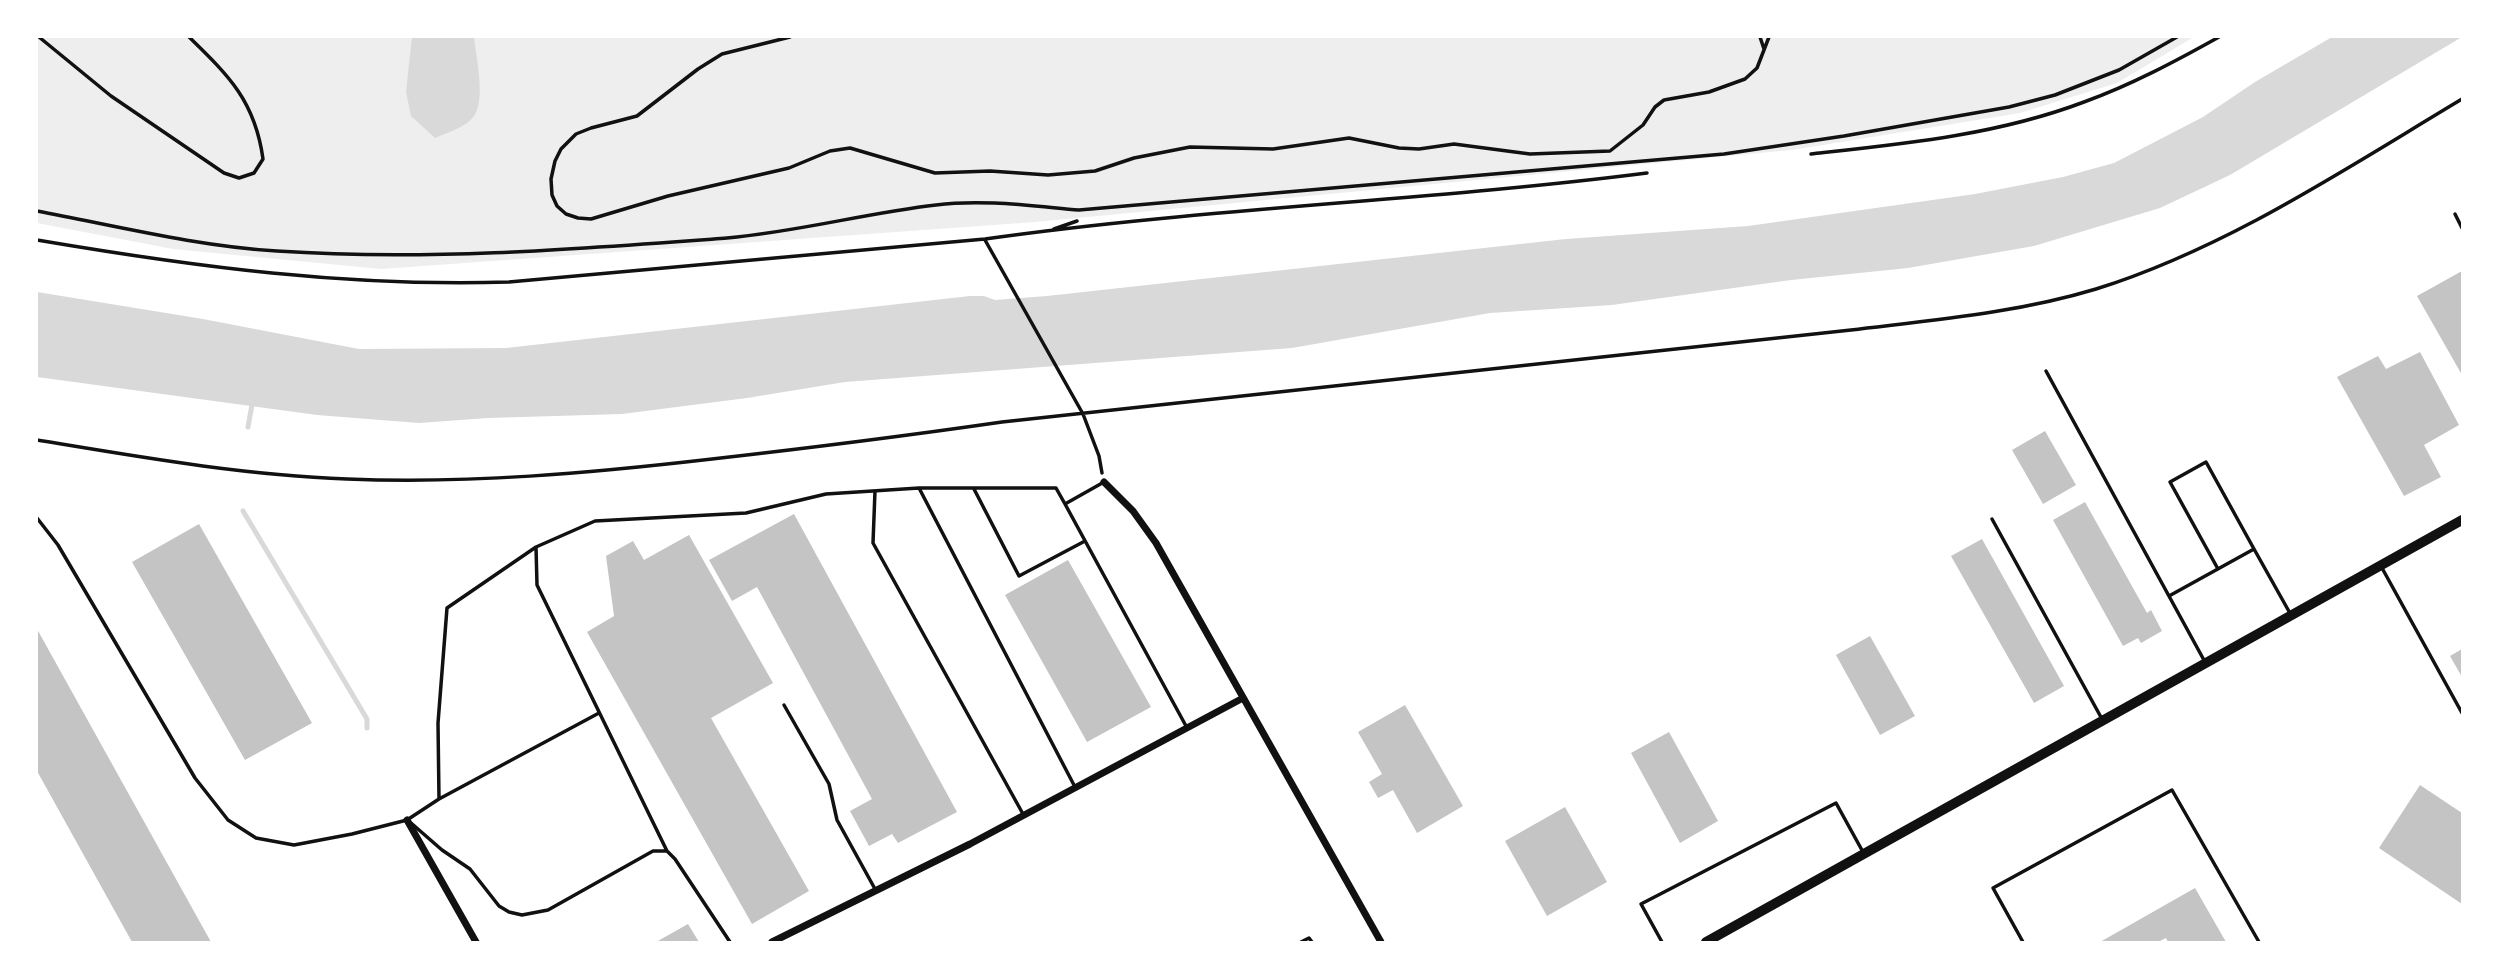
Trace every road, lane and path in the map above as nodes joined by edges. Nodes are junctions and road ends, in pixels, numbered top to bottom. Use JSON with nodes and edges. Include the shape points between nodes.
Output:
{"nodes":[{"id":1,"x":39,"y":37,"type":"edge"},
{"id":2,"x":189,"y":37,"type":"edge"},
{"id":3,"x":790,"y":37,"type":"edge"},
{"id":4,"x":1760,"y":37,"type":"edge"},
{"id":5,"x":1769,"y":37,"type":"edge"},
{"id":6,"x":2177,"y":37,"type":"edge"},
{"id":7,"x":1765,"y":51,"type":"junction"},
{"id":8,"x":2462,"y":99,"type":"edge"},
{"id":9,"x":37,"y":211,"type":"edge"},
{"id":10,"x":2455,"y":214,"type":"dead end"},
{"id":11,"x":2462,"y":228,"type":"edge"},
{"id":12,"x":37,"y":240,"type":"edge"},
{"id":13,"x":2046,"y":370,"type":"dead end"},
{"id":14,"x":1083,"y":414,"type":"junction"},
{"id":15,"x":37,"y":440,"type":"edge"},
{"id":16,"x":1104,"y":482,"type":"junction"},
{"id":17,"x":919,"y":488,"type":"junction"},
{"id":18,"x":974,"y":488,"type":"junction"},
{"id":19,"x":875,"y":491,"type":"junction"},
{"id":20,"x":1065,"y":504,"type":"junction"},
{"id":21,"x":37,"y":518,"type":"edge"},
{"id":22,"x":1992,"y":519,"type":"dead end"},
{"id":23,"x":2462,"y":520,"type":"edge"},
{"id":24,"x":1085,"y":541,"type":"junction"},
{"id":25,"x":536,"y":547,"type":"junction"},
{"id":26,"x":2254,"y":549,"type":"junction"},
{"id":27,"x":2381,"y":566,"type":"junction"},
{"id":28,"x":2218,"y":569,"type":"junction"},
{"id":29,"x":2169,"y":596,"type":"junction"},
{"id":30,"x":2291,"y":616,"type":"junction"},
{"id":31,"x":2206,"y":663,"type":"junction"},
{"id":32,"x":1243,"y":698,"type":"junction"},
{"id":33,"x":784,"y":705,"type":"dead end"},
{"id":34,"x":599,"y":712,"type":"junction"},
{"id":35,"x":2462,"y":713,"type":"edge"},
{"id":36,"x":2103,"y":720,"type":"junction"},
{"id":37,"x":1187,"y":728,"type":"junction"},
{"id":38,"x":1076,"y":788,"type":"junction"},
{"id":39,"x":439,"y":799,"type":"junction"},
{"id":40,"x":1024,"y":816,"type":"junction"},
{"id":41,"x":407,"y":820,"type":"junction"},
{"id":42,"x":667,"y":851,"type":"junction"},
{"id":43,"x":1864,"y":854,"type":"junction"},
{"id":44,"x":876,"y":891,"type":"junction"},
{"id":45,"x":476,"y":942,"type":"edge"},
{"id":46,"x":730,"y":942,"type":"edge"},
{"id":47,"x":772,"y":942,"type":"edge"},
{"id":48,"x":1301,"y":942,"type":"edge"},
{"id":49,"x":1312,"y":942,"type":"edge"},
{"id":50,"x":1381,"y":942,"type":"edge"},
{"id":51,"x":1662,"y":942,"type":"edge"},
{"id":52,"x":1706,"y":942,"type":"edge"},
{"id":53,"x":2023,"y":942,"type":"edge"},
{"id":54,"x":2259,"y":942,"type":"edge"}],
"edges":[{"from":1,"to":2,"type":"lane","via":[[153,127],[224,173],[239,178],[254,173],[263,159],[259,132],[245,100],[226,72]]},
{"from":3,"to":7,"type":"lane","via":[[722,54],[637,116],[576,134],[555,161],[551,179],[557,206],[566,214],[591,219],[850,148],[935,173],[1048,175],[1096,171],[1190,147],[1273,149],[1349,138],[1409,149],[1454,144],[1530,154],[1610,151],[1643,125],[1664,100],[1709,92],[1745,79]]},
{"from":4,"to":7,"type":"lane"},
{"from":5,"to":7,"type":"lane"},
{"from":6,"to":9,"type":"lane","via":[[2119,70],[2055,95],[1844,136],[1724,154],[1090,209],[938,204],[772,234],[524,251],[383,254],[276,251],[183,240]]},
{"from":8,"to":14,"type":"path","via":[[2312,188],[2196,249],[2094,290],[2042,302],[1852,330]]},
{"from":10,"to":11,"type":"lane"},
{"from":12,"to":14,"type":"path","via":[[255,273],[444,284],[600,275],[985,240]]},
{"from":13,"to":29,"type":"lane"},
{"from":14,"to":15,"type":"path","via":[[580,474],[469,479],[264,474]]},
{"from":14,"to":16,"type":"path"},
{"from":16,"to":20,"type":"lane"},
{"from":16,"to":32,"type":"street","via":[[1144,525]]},
{"from":17,"to":18,"type":"lane"},
{"from":17,"to":19,"type":"lane"},
{"from":17,"to":38,"type":"lane"},
{"from":18,"to":20,"type":"lane","via":[[1056,488]]},
{"from":18,"to":24,"type":"lane","via":[[1019,576]]},
{"from":19,"to":25,"type":"lane","via":[[826,494],[746,513],[595,521]]},
{"from":19,"to":40,"type":"lane","via":[[873,543]]},
{"from":20,"to":24,"type":"lane"},
{"from":21,"to":41,"type":"lane","via":[[58,545],[195,778],[228,820],[256,838],[294,845]]},
{"from":22,"to":36,"type":"lane"},
{"from":23,"to":27,"type":"main road"},
{"from":24,"to":37,"type":"lane"},
{"from":25,"to":34,"type":"lane","via":[[537,585]]},
{"from":25,"to":39,"type":"lane","via":[[447,608],[438,723]]},
{"from":26,"to":28,"type":"lane"},
{"from":26,"to":28,"type":"lane","via":[[2206,461],[2170,482]]},
{"from":26,"to":30,"type":"lane"},
{"from":27,"to":30,"type":"main road"},
{"from":27,"to":35,"type":"lane"},
{"from":28,"to":29,"type":"lane"},
{"from":29,"to":31,"type":"lane"},
{"from":30,"to":31,"type":"main road"},
{"from":31,"to":36,"type":"main road"},
{"from":32,"to":37,"type":"street"},
{"from":32,"to":50,"type":"street"},
{"from":33,"to":44,"type":"lane","via":[[829,785],[837,820]]},
{"from":34,"to":39,"type":"lane"},
{"from":34,"to":42,"type":"lane"},
{"from":36,"to":43,"type":"main road"},
{"from":37,"to":38,"type":"street"},
{"from":38,"to":40,"type":"street"},
{"from":39,"to":41,"type":"lane"},
{"from":40,"to":44,"type":"street"},
{"from":41,"to":42,"type":"lane","via":[[470,869],[499,906],[522,915],[548,910],[653,852]]},
{"from":41,"to":45,"type":"street"},
{"from":42,"to":46,"type":"lane"},
{"from":43,"to":51,"type":"lane","via":[[1836,803],[1641,904]]},
{"from":43,"to":52,"type":"main road"},
{"from":44,"to":47,"type":"street"},
{"from":48,"to":49,"type":"lane","via":[[1309,938]]},
{"from":53,"to":54,"type":"lane","via":[[1993,888],[2172,790]]}]}
